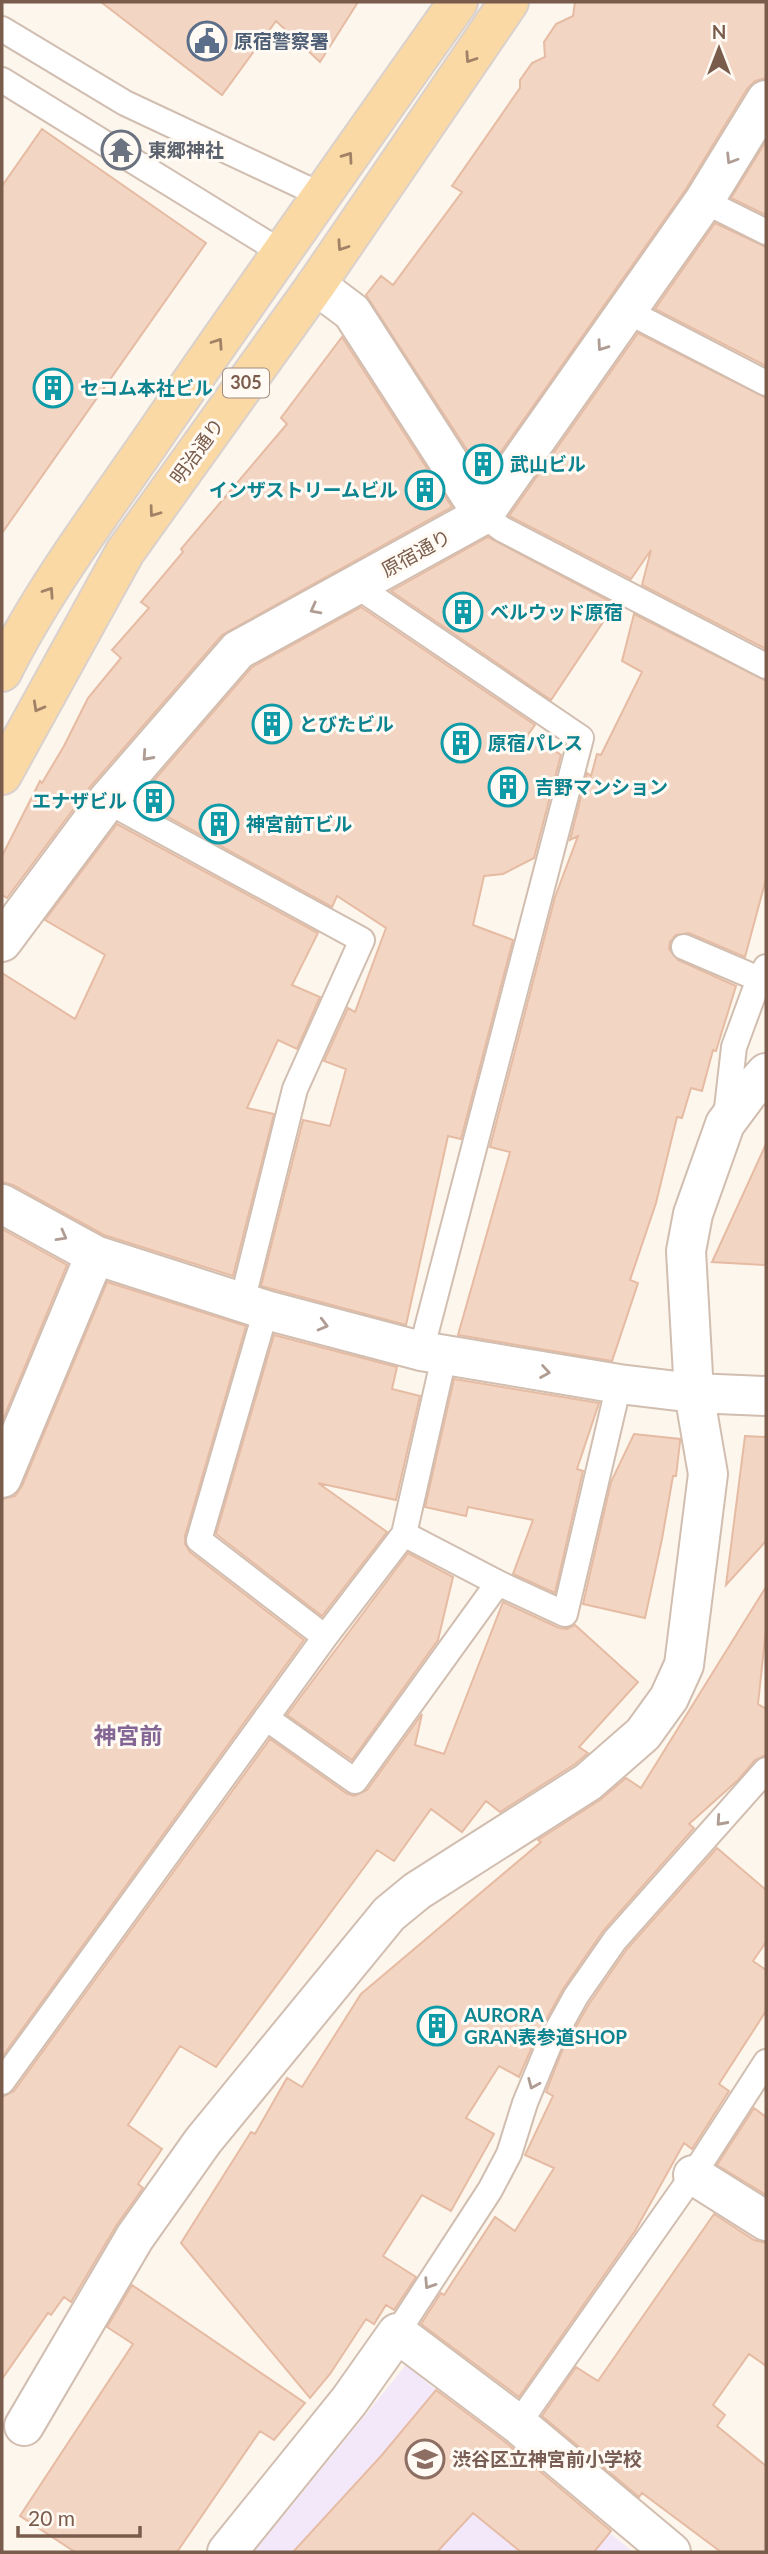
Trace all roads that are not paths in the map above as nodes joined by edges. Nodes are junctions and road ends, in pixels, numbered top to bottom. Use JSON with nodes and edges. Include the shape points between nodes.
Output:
{"nodes":[{"id":1,"x":458,"y":2,"type":"edge"},
{"id":2,"x":509,"y":2,"type":"edge"},
{"id":3,"x":2,"y":29,"type":"edge"},
{"id":4,"x":2,"y":80,"type":"edge"},
{"id":5,"x":766,"y":100,"type":"edge"},
{"id":6,"x":321,"y":195,"type":"junction"},
{"id":7,"x":704,"y":201,"type":"junction"},
{"id":8,"x":766,"y":232,"type":"edge"},
{"id":9,"x":281,"y":252,"type":"junction"},
{"id":10,"x":316,"y":285,"type":"junction"},
{"id":11,"x":627,"y":311,"type":"junction"},
{"id":12,"x":766,"y":383,"type":"edge"},
{"id":13,"x":483,"y":515,"type":"junction"},
{"id":14,"x":357,"y":586,"type":"junction"},
{"id":15,"x":11,"y":629,"type":"edge"},
{"id":16,"x":766,"y":666,"type":"edge"},
{"id":17,"x":2,"y":672,"type":"edge"},
{"id":18,"x":2,"y":775,"type":"edge"},
{"id":19,"x":107,"y":801,"type":"junction"},
{"id":20,"x":2,"y":942,"type":"edge"},
{"id":21,"x":684,"y":947,"type":"dead end"},
{"id":22,"x":762,"y":973,"type":"edge"},
{"id":23,"x":766,"y":1073,"type":"edge"},
{"id":24,"x":725,"y":1124,"type":"junction"},
{"id":25,"x":2,"y":1204,"type":"edge"},
{"id":26,"x":95,"y":1255,"type":"junction"},
{"id":27,"x":254,"y":1306,"type":"junction"},
{"id":28,"x":433,"y":1354,"type":"junction"},
{"id":29,"x":618,"y":1384,"type":"junction"},
{"id":30,"x":694,"y":1392,"type":"junction"},
{"id":31,"x":766,"y":1396,"type":"edge"},
{"id":32,"x":2,"y":1478,"type":"edge"},
{"id":33,"x":404,"y":1534,"type":"junction"},
{"id":34,"x":498,"y":1583,"type":"junction"},
{"id":35,"x":325,"y":1637,"type":"junction"},
{"id":36,"x":266,"y":1718,"type":"junction"},
{"id":37,"x":766,"y":1770,"type":"edge"},
{"id":38,"x":766,"y":2062,"type":"edge"},
{"id":39,"x":2,"y":2082,"type":"edge"},
{"id":40,"x":693,"y":2175,"type":"junction"},
{"id":41,"x":766,"y":2221,"type":"edge"},
{"id":42,"x":397,"y":2333,"type":"junction"},
{"id":43,"x":518,"y":2424,"type":"junction"},
{"id":44,"x":24,"y":2426,"type":"dead end"},
{"id":45,"x":227,"y":2552,"type":"edge"},
{"id":46,"x":671,"y":2552,"type":"edge"}],
"edges":[{"from":6,"to":1,"type":"main road","number":"305","one_way":true},
{"from":2,"to":10,"type":"main road","name":"明治通り","number":"305","one_way":true},
{"from":3,"to":6,"type":"lane","via":[[125,103]]},
{"from":4,"to":9,"type":"lane"},
{"from":5,"to":7,"type":"street","name":"原宿通り","one_way":true},
{"from":6,"to":9,"type":"main road","number":"305"},
{"from":7,"to":8,"type":"lane"},
{"from":7,"to":11,"type":"street","name":"原宿通り"},
{"from":15,"to":9,"type":"main road","number":"305","one_way":true},
{"from":10,"to":13,"type":"street","via":[[352,312]]},
{"from":10,"to":18,"type":"main road","name":"明治通り","number":"305","one_way":true,"via":[[125,552]]},
{"from":11,"to":12,"type":"lane"},
{"from":11,"to":13,"type":"street","name":"原宿通り","one_way":true},
{"from":13,"to":14,"type":"street","name":"原宿通り"},
{"from":13,"to":16,"type":"lane"},
{"from":14,"to":19,"type":"street","name":"原宿通り","one_way":true,"via":[[238,650]]},
{"from":14,"to":28,"type":"lane","via":[[581,738]]},
{"from":15,"to":17,"type":"main road","number":"305"},
{"from":19,"to":20,"type":"street","name":"原宿通り"},
{"from":19,"to":27,"type":"lane","via":[[362,940],[295,1089]]},
{"from":21,"to":22,"type":"lane"},
{"from":22,"to":24,"type":"lane","via":[[734,1046]]},
{"from":23,"to":24,"type":"street"},
{"from":24,"to":30,"type":"street","via":[[685,1251]]},
{"from":25,"to":26,"type":"street","one_way":true},
{"from":26,"to":27,"type":"street"},
{"from":26,"to":32,"type":"street"},
{"from":27,"to":28,"type":"street","one_way":true},
{"from":27,"to":35,"type":"lane","via":[[199,1540]]},
{"from":28,"to":29,"type":"street","one_way":true},
{"from":28,"to":33,"type":"lane"},
{"from":29,"to":30,"type":"street"},
{"from":29,"to":34,"type":"lane","via":[[565,1614]]},
{"from":30,"to":31,"type":"street"},
{"from":30,"to":44,"type":"street","via":[[708,1474],[684,1665],[669,1698],[643,1734],[588,1782],[389,1913],[203,2141],[135,2237]]},
{"from":33,"to":34,"type":"lane"},
{"from":33,"to":35,"type":"lane"},
{"from":34,"to":36,"type":"lane","via":[[355,1781]]},
{"from":35,"to":36,"type":"lane"},
{"from":36,"to":39,"type":"lane"},
{"from":37,"to":42,"type":"lane","one_way":true,"via":[[615,1940],[576,1996],[525,2103],[509,2154]]},
{"from":38,"to":40,"type":"lane"},
{"from":40,"to":41,"type":"street"},
{"from":40,"to":43,"type":"lane"},
{"from":42,"to":43,"type":"street"},
{"from":42,"to":45,"type":"street","via":[[349,2401]]},
{"from":43,"to":46,"type":"street"}]}
